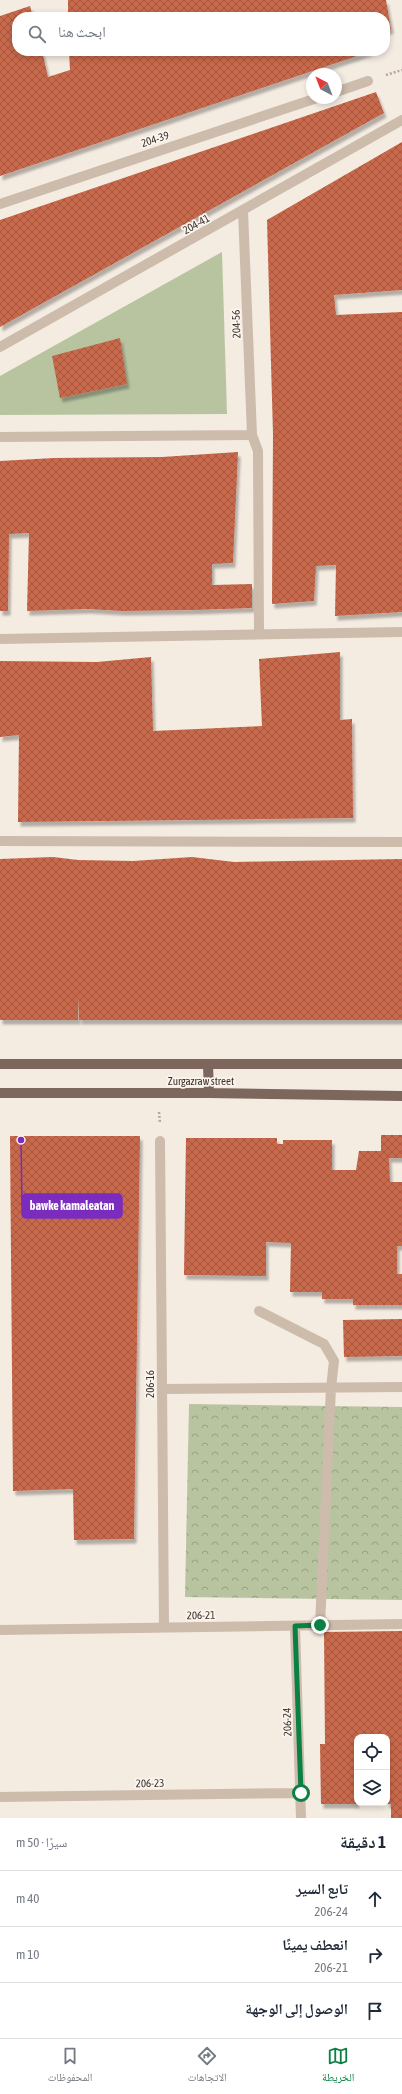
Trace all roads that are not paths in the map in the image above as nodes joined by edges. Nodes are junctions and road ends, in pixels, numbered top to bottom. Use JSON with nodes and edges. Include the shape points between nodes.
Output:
{"nodes":[{"id":1,"x":368,"y":81,"type":"dead end"},
{"id":2,"x":342,"y":90,"type":"edge"},
{"id":3,"x":306,"y":102,"type":"edge"},
{"id":4,"x":402,"y":120,"type":"edge"},
{"id":5,"x":0,"y":204,"type":"edge"},
{"id":6,"x":243,"y":211,"type":"junction"},
{"id":7,"x":0,"y":347,"type":"edge"},
{"id":8,"x":252,"y":435,"type":"junction"},
{"id":9,"x":0,"y":437,"type":"edge"},
{"id":10,"x":402,"y":632,"type":"edge"},
{"id":11,"x":259,"y":634,"type":"junction"},
{"id":12,"x":0,"y":639,"type":"edge"},
{"id":13,"x":0,"y":841,"type":"edge"},
{"id":14,"x":402,"y":842,"type":"edge"},
{"id":15,"x":0,"y":1064,"type":"edge"},
{"id":16,"x":402,"y":1064,"type":"edge"},
{"id":17,"x":208,"y":1065,"type":"junction"},
{"id":18,"x":0,"y":1093,"type":"edge"},
{"id":19,"x":209,"y":1093,"type":"junction"},
{"id":20,"x":402,"y":1096,"type":"edge"},
{"id":21,"x":160,"y":1141,"type":"road end"},
{"id":22,"x":259,"y":1311,"type":"dead end"},
{"id":23,"x":332,"y":1388,"type":"junction"},
{"id":24,"x":402,"y":1388,"type":"edge"},
{"id":25,"x":162,"y":1389,"type":"junction"},
{"id":26,"x":402,"y":1624,"type":"edge"},
{"id":27,"x":320,"y":1625,"type":"junction"},
{"id":28,"x":295,"y":1626,"type":"junction"},
{"id":29,"x":164,"y":1627,"type":"junction"},
{"id":30,"x":0,"y":1630,"type":"edge"},
{"id":31,"x":301,"y":1793,"type":"junction"},
{"id":32,"x":0,"y":1797,"type":"edge"},
{"id":33,"x":301,"y":1818,"type":"edge"}],
"edges":[{"from":1,"to":2,"type":"street"},
{"from":3,"to":5,"type":"street","name":"204-39"},
{"from":4,"to":6,"type":"street","name":"204-41"},
{"from":6,"to":7,"type":"street","name":"204-41"},
{"from":6,"to":8,"type":"street","name":"204-56"},
{"from":8,"to":9,"type":"street"},
{"from":8,"to":11,"type":"street","name":"204-56","via":[[258,451]]},
{"from":10,"to":11,"type":"street"},
{"from":11,"to":12,"type":"street"},
{"from":13,"to":14,"type":"street"},
{"from":15,"to":17,"type":"main road","name":"Zurgazraw street"},
{"from":16,"to":17,"type":"main road","name":"Zurgazraw street"},
{"from":17,"to":19,"type":"main road"},
{"from":18,"to":19,"type":"main road","name":"Zurgazraw street"},
{"from":19,"to":20,"type":"main road","name":"Zurgazraw street"},
{"from":21,"to":25,"type":"street","name":"206-16"},
{"from":22,"to":23,"type":"street","via":[[324,1344],[334,1361]]},
{"from":23,"to":24,"type":"street"},
{"from":23,"to":25,"type":"street"},
{"from":23,"to":27,"type":"street"},
{"from":25,"to":29,"type":"street","name":"206-16"},
{"from":26,"to":27,"type":"street","name":"206-21"},
{"from":27,"to":28,"type":"street","name":"206-21"},
{"from":28,"to":29,"type":"street","name":"206-21"},
{"from":28,"to":31,"type":"street","name":"206-24"},
{"from":29,"to":30,"type":"street","name":"206-21"},
{"from":31,"to":32,"type":"street","name":"206-23"},
{"from":31,"to":33,"type":"street","name":"206-24"}]}
